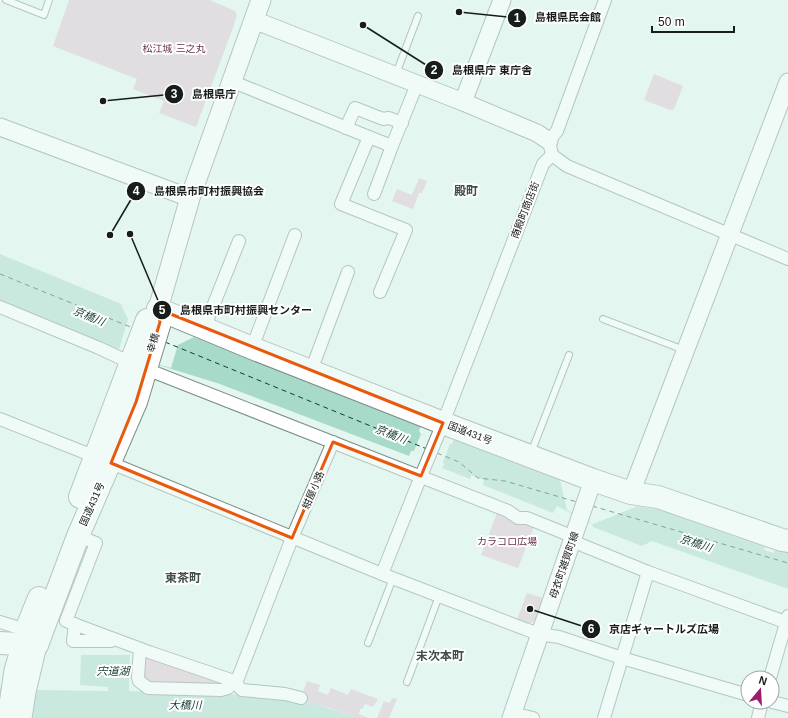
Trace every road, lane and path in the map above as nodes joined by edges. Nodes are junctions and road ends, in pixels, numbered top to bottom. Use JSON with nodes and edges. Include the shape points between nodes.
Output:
{"nodes":[{"id":1,"x":6,"y":0,"type":"edge"},
{"id":2,"x":49,"y":0,"type":"edge"},
{"id":3,"x":502,"y":0,"type":"edge"},
{"id":4,"x":605,"y":0,"type":"edge"},
{"id":5,"x":257,"y":6,"type":"edge"},
{"id":6,"x":418,"y":16,"type":"dead end"},
{"id":7,"x":395,"y":76,"type":"junction"},
{"id":8,"x":231,"y":80,"type":"junction"},
{"id":9,"x":788,"y":82,"type":"edge"},
{"id":10,"x":417,"y":84,"type":"junction"},
{"id":11,"x":463,"y":102,"type":"junction"},
{"id":12,"x":402,"y":123,"type":"junction"},
{"id":13,"x":0,"y":127,"type":"edge"},
{"id":14,"x":346,"y":128,"type":"junction"},
{"id":15,"x":369,"y":137,"type":"junction"},
{"id":16,"x":392,"y":146,"type":"junction"},
{"id":17,"x":550,"y":148,"type":"junction"},
{"id":18,"x":374,"y":194,"type":"dead end"},
{"id":19,"x":190,"y":198,"type":"junction"},
{"id":20,"x":729,"y":234,"type":"junction"},
{"id":21,"x":295,"y":235,"type":"dead end"},
{"id":22,"x":239,"y":241,"type":"dead end"},
{"id":23,"x":788,"y":259,"type":"edge"},
{"id":24,"x":348,"y":272,"type":"dead end"},
{"id":25,"x":380,"y":292,"type":"dead end"},
{"id":26,"x":0,"y":307,"type":"edge"},
{"id":27,"x":155,"y":316,"type":"junction"},
{"id":28,"x":603,"y":319,"type":"dead end"},
{"id":29,"x":204,"y":329,"type":"junction"},
{"id":30,"x":252,"y":348,"type":"junction"},
{"id":31,"x":685,"y":350,"type":"junction"},
{"id":32,"x":569,"y":355,"type":"dead end"},
{"id":33,"x":139,"y":363,"type":"junction"},
{"id":34,"x":311,"y":371,"type":"junction"},
{"id":35,"x":0,"y":419,"type":"edge"},
{"id":36,"x":440,"y":430,"type":"junction"},
{"id":37,"x":333,"y":442,"type":"junction"},
{"id":38,"x":530,"y":456,"type":"junction"},
{"id":39,"x":103,"y":460,"type":"junction"},
{"id":40,"x":421,"y":476,"type":"junction"},
{"id":41,"x":592,"y":484,"type":"junction"},
{"id":42,"x":631,"y":493,"type":"junction"},
{"id":43,"x":575,"y":534,"type":"junction"},
{"id":44,"x":78,"y":536,"type":"junction"},
{"id":45,"x":292,"y":538,"type":"junction"},
{"id":46,"x":788,"y":541,"type":"edge"},
{"id":47,"x":648,"y":572,"type":"junction"},
{"id":48,"x":388,"y":576,"type":"junction"},
{"id":49,"x":440,"y":596,"type":"junction"},
{"id":50,"x":787,"y":620,"type":"edge"},
{"id":51,"x":0,"y":622,"type":"edge"},
{"id":52,"x":0,"y":629,"type":"edge"},
{"id":53,"x":539,"y":634,"type":"junction"},
{"id":54,"x":28,"y":640,"type":"junction"},
{"id":55,"x":0,"y":643,"type":"edge"},
{"id":56,"x":368,"y":643,"type":"dead end"},
{"id":57,"x":140,"y":649,"type":"junction"},
{"id":58,"x":622,"y":658,"type":"junction"},
{"id":59,"x":772,"y":670,"type":"edge"},
{"id":60,"x":235,"y":680,"type":"junction"},
{"id":61,"x":407,"y":682,"type":"dead end"},
{"id":62,"x":18,"y":691,"type":"junction"},
{"id":63,"x":740,"y":693,"type":"edge"},
{"id":64,"x":300,"y":698,"type":"dead end"},
{"id":65,"x":512,"y":715,"type":"edge"},
{"id":66,"x":8,"y":718,"type":"edge"},
{"id":67,"x":22,"y":718,"type":"edge"},
{"id":68,"x":532,"y":718,"type":"edge"},
{"id":69,"x":604,"y":718,"type":"edge"}],
"edges":[{"from":1,"to":2,"type":"lane","via":[[44,15]]},
{"from":3,"to":11,"type":"street"},
{"from":4,"to":17,"type":"street","name":"南殿町商店街"},
{"from":5,"to":7,"type":"street"},
{"from":5,"to":8,"type":"main road"},
{"from":6,"to":7,"type":"lane"},
{"from":7,"to":10,"type":"street"},
{"from":8,"to":14,"type":"street"},
{"from":8,"to":19,"type":"main road"},
{"from":9,"to":20,"type":"street"},
{"from":10,"to":11,"type":"street"},
{"from":10,"to":12,"type":"street"},
{"from":11,"to":17,"type":"street","via":[[537,133]]},
{"from":12,"to":14,"type":"street","via":[[389,118],[383,120],[355,108]]},
{"from":12,"to":16,"type":"street"},
{"from":13,"to":19,"type":"street"},
{"from":14,"to":15,"type":"street"},
{"from":15,"to":16,"type":"street"},
{"from":15,"to":25,"type":"street","via":[[341,204],[406,230]]},
{"from":16,"to":18,"type":"street"},
{"from":17,"to":20,"type":"street","via":[[568,166]]},
{"from":17,"to":36,"type":"street","name":"南殿町商店街"},
{"from":19,"to":27,"type":"main road"},
{"from":20,"to":23,"type":"street"},
{"from":20,"to":31,"type":"street"},
{"from":21,"to":30,"type":"street"},
{"from":22,"to":29,"type":"street"},
{"from":24,"to":34,"type":"street"},
{"from":26,"to":33,"type":"street"},
{"from":27,"to":29,"type":"highway","name":"国道431号"},
{"from":27,"to":33,"type":"highway","name":"幸橋"},
{"from":28,"to":31,"type":"lane"},
{"from":29,"to":30,"type":"highway","name":"国道431号"},
{"from":30,"to":34,"type":"highway","name":"国道431号"},
{"from":31,"to":42,"type":"street"},
{"from":32,"to":38,"type":"lane"},
{"from":33,"to":37,"type":"street"},
{"from":33,"to":39,"type":"highway","name":"国道431号"},
{"from":34,"to":36,"type":"highway","name":"国道431号"},
{"from":35,"to":39,"type":"street"},
{"from":36,"to":38,"type":"highway","name":"国道431号"},
{"from":36,"to":40,"type":"street","name":"南殿町商店街"},
{"from":37,"to":40,"type":"street"},
{"from":37,"to":45,"type":"street","name":"紺屋小路"},
{"from":38,"to":41,"type":"highway","name":"国道431号"},
{"from":39,"to":44,"type":"highway","name":"国道431号"},
{"from":39,"to":45,"type":"street"},
{"from":39,"to":54,"type":"highway","name":"国道431号"},
{"from":40,"to":43,"type":"street","via":[[508,511],[518,518],[527,518]]},
{"from":40,"to":48,"type":"street","name":"南殿町商店街"},
{"from":41,"to":42,"type":"highway","name":"国道431号"},
{"from":41,"to":43,"type":"street","name":"母衣町雑賀町線"},
{"from":42,"to":46,"type":"highway","name":"国道431号","via":[[658,497]]},
{"from":43,"to":47,"type":"street"},
{"from":43,"to":53,"type":"street","name":"母衣町雑賀町線"},
{"from":44,"to":54,"type":"highway","name":"国道431号"},
{"from":44,"to":57,"type":"street","via":[[96,543],[66,621]]},
{"from":45,"to":48,"type":"street"},
{"from":45,"to":60,"type":"street","name":"紺屋小路","via":[[238,678]]},
{"from":47,"to":50,"type":"street"},
{"from":47,"to":58,"type":"street"},
{"from":48,"to":49,"type":"street"},
{"from":48,"to":56,"type":"lane"},
{"from":49,"to":53,"type":"street"},
{"from":49,"to":61,"type":"lane"},
{"from":50,"to":59,"type":"street"},
{"from":51,"to":54,"type":"street"},
{"from":52,"to":54,"type":"highway"},
{"from":53,"to":58,"type":"street","via":[[559,637]]},
{"from":53,"to":65,"type":"street","name":"母衣町雑賀町線"},
{"from":54,"to":55,"type":"highway"},
{"from":54,"to":62,"type":"main road"},
{"from":57,"to":60,"type":"street"},
{"from":57,"to":60,"type":"street","via":[[138,677],[148,688],[221,690],[228,688]]},
{"from":58,"to":63,"type":"street"},
{"from":58,"to":69,"type":"street"},
{"from":60,"to":64,"type":"street","via":[[242,690]]},
{"from":62,"to":66,"type":"main road"},
{"from":62,"to":67,"type":"main road"},
{"from":65,"to":68,"type":"street"}]}
